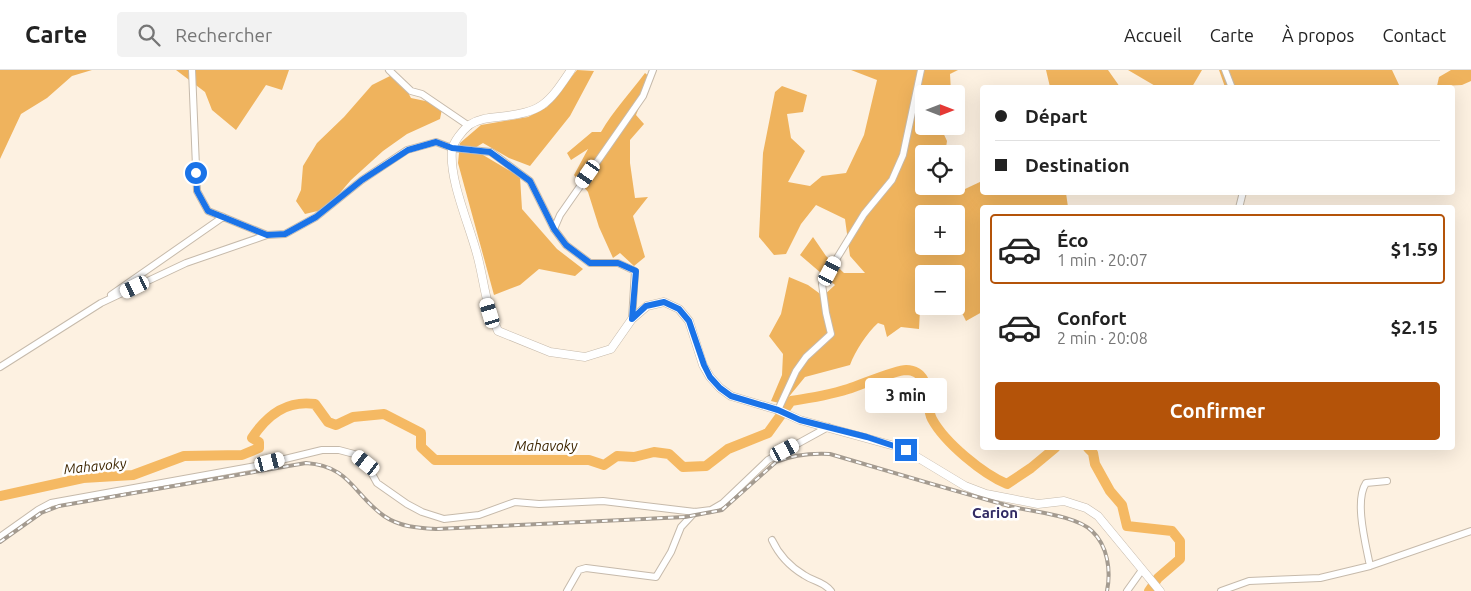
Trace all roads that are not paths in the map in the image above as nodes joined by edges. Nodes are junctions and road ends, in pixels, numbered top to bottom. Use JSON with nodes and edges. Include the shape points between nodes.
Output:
{"nodes":[{"id":1,"x":192,"y":70,"type":"edge"},
{"id":2,"x":389,"y":70,"type":"edge"},
{"id":3,"x":571,"y":70,"type":"edge"},
{"id":4,"x":653,"y":70,"type":"edge"},
{"id":5,"x":921,"y":70,"type":"edge"},
{"id":6,"x":1225,"y":70,"type":"edge"},
{"id":7,"x":1231,"y":85,"type":"edge"},
{"id":8,"x":469,"y":126,"type":"junction"},
{"id":9,"x":452,"y":148,"type":"junction"},
{"id":10,"x":223,"y":217,"type":"junction"},
{"id":11,"x":554,"y":229,"type":"junction"},
{"id":12,"x":267,"y":235,"type":"junction"},
{"id":13,"x":101,"y":303,"type":"junction"},
{"id":14,"x":632,"y":319,"type":"junction"},
{"id":15,"x":0,"y":367,"type":"edge"},
{"id":16,"x":778,"y":410,"type":"junction"},
{"id":17,"x":828,"y":427,"type":"junction"},
{"id":18,"x":1387,"y":481,"type":"dead end"},
{"id":19,"x":695,"y":512,"type":"junction"},
{"id":20,"x":1471,"y":531,"type":"edge"},
{"id":21,"x":0,"y":537,"type":"edge"},
{"id":22,"x":772,"y":540,"type":"dead end"},
{"id":23,"x":1370,"y":566,"type":"junction"},
{"id":24,"x":1144,"y":573,"type":"junction"},
{"id":25,"x":567,"y":591,"type":"edge"},
{"id":26,"x":831,"y":591,"type":"edge"},
{"id":27,"x":1127,"y":591,"type":"edge"},
{"id":28,"x":1160,"y":591,"type":"edge"},
{"id":29,"x":1221,"y":591,"type":"edge"}],
"edges":[{"from":1,"to":10,"type":"street","via":[[197,191],[208,211]]},
{"from":2,"to":8,"type":"street","via":[[411,91],[422,94]]},
{"from":3,"to":8,"type":"main road","via":[[557,92],[542,106],[526,114],[482,119]]},
{"from":4,"to":11,"type":"street","via":[[643,96],[564,209]]},
{"from":5,"to":16,"type":"street","via":[[903,155],[892,180],[864,214],[822,284],[831,334],[796,371]]},
{"from":6,"to":7,"type":"street"},
{"from":8,"to":9,"type":"main road"},
{"from":9,"to":11,"type":"street","via":[[490,152],[530,181]]},
{"from":9,"to":12,"type":"street","via":[[436,142],[408,150],[362,180],[316,217],[285,234]]},
{"from":9,"to":14,"type":"main road","via":[[453,173],[478,259],[485,297],[498,331],[550,352],[585,357],[611,349]]},
{"from":10,"to":12,"type":"street"},
{"from":10,"to":13,"type":"street"},
{"from":11,"to":14,"type":"street","via":[[566,245],[590,263],[618,263],[636,271]]},
{"from":12,"to":13,"type":"street","via":[[186,263]]},
{"from":13,"to":15,"type":"street"},
{"from":14,"to":16,"type":"main road","via":[[646,306],[664,302],[679,309],[689,321],[710,377],[720,388],[744,401]]},
{"from":16,"to":17,"type":"main road"},
{"from":17,"to":19,"type":"street","via":[[768,460],[723,504]]},
{"from":17,"to":24,"type":"main road","via":[[902,448],[965,486],[986,494],[1038,504],[1064,501],[1086,508],[1098,516]]},
{"from":18,"to":23,"type":"street","via":[[1366,483],[1361,491],[1361,523]]},
{"from":19,"to":21,"type":"street","via":[[603,501],[515,502],[479,515],[444,519],[407,504],[377,483],[366,463],[354,454],[322,450],[256,466],[51,503]]},
{"from":19,"to":25,"type":"street","via":[[681,527],[656,577],[586,568],[579,570]]},
{"from":20,"to":23,"type":"street"},
{"from":22,"to":26,"type":"street","via":[[779,555],[804,576],[824,583]]},
{"from":23,"to":29,"type":"street","via":[[1320,578],[1249,581]]},
{"from":24,"to":27,"type":"street"},
{"from":24,"to":28,"type":"main road"}]}
